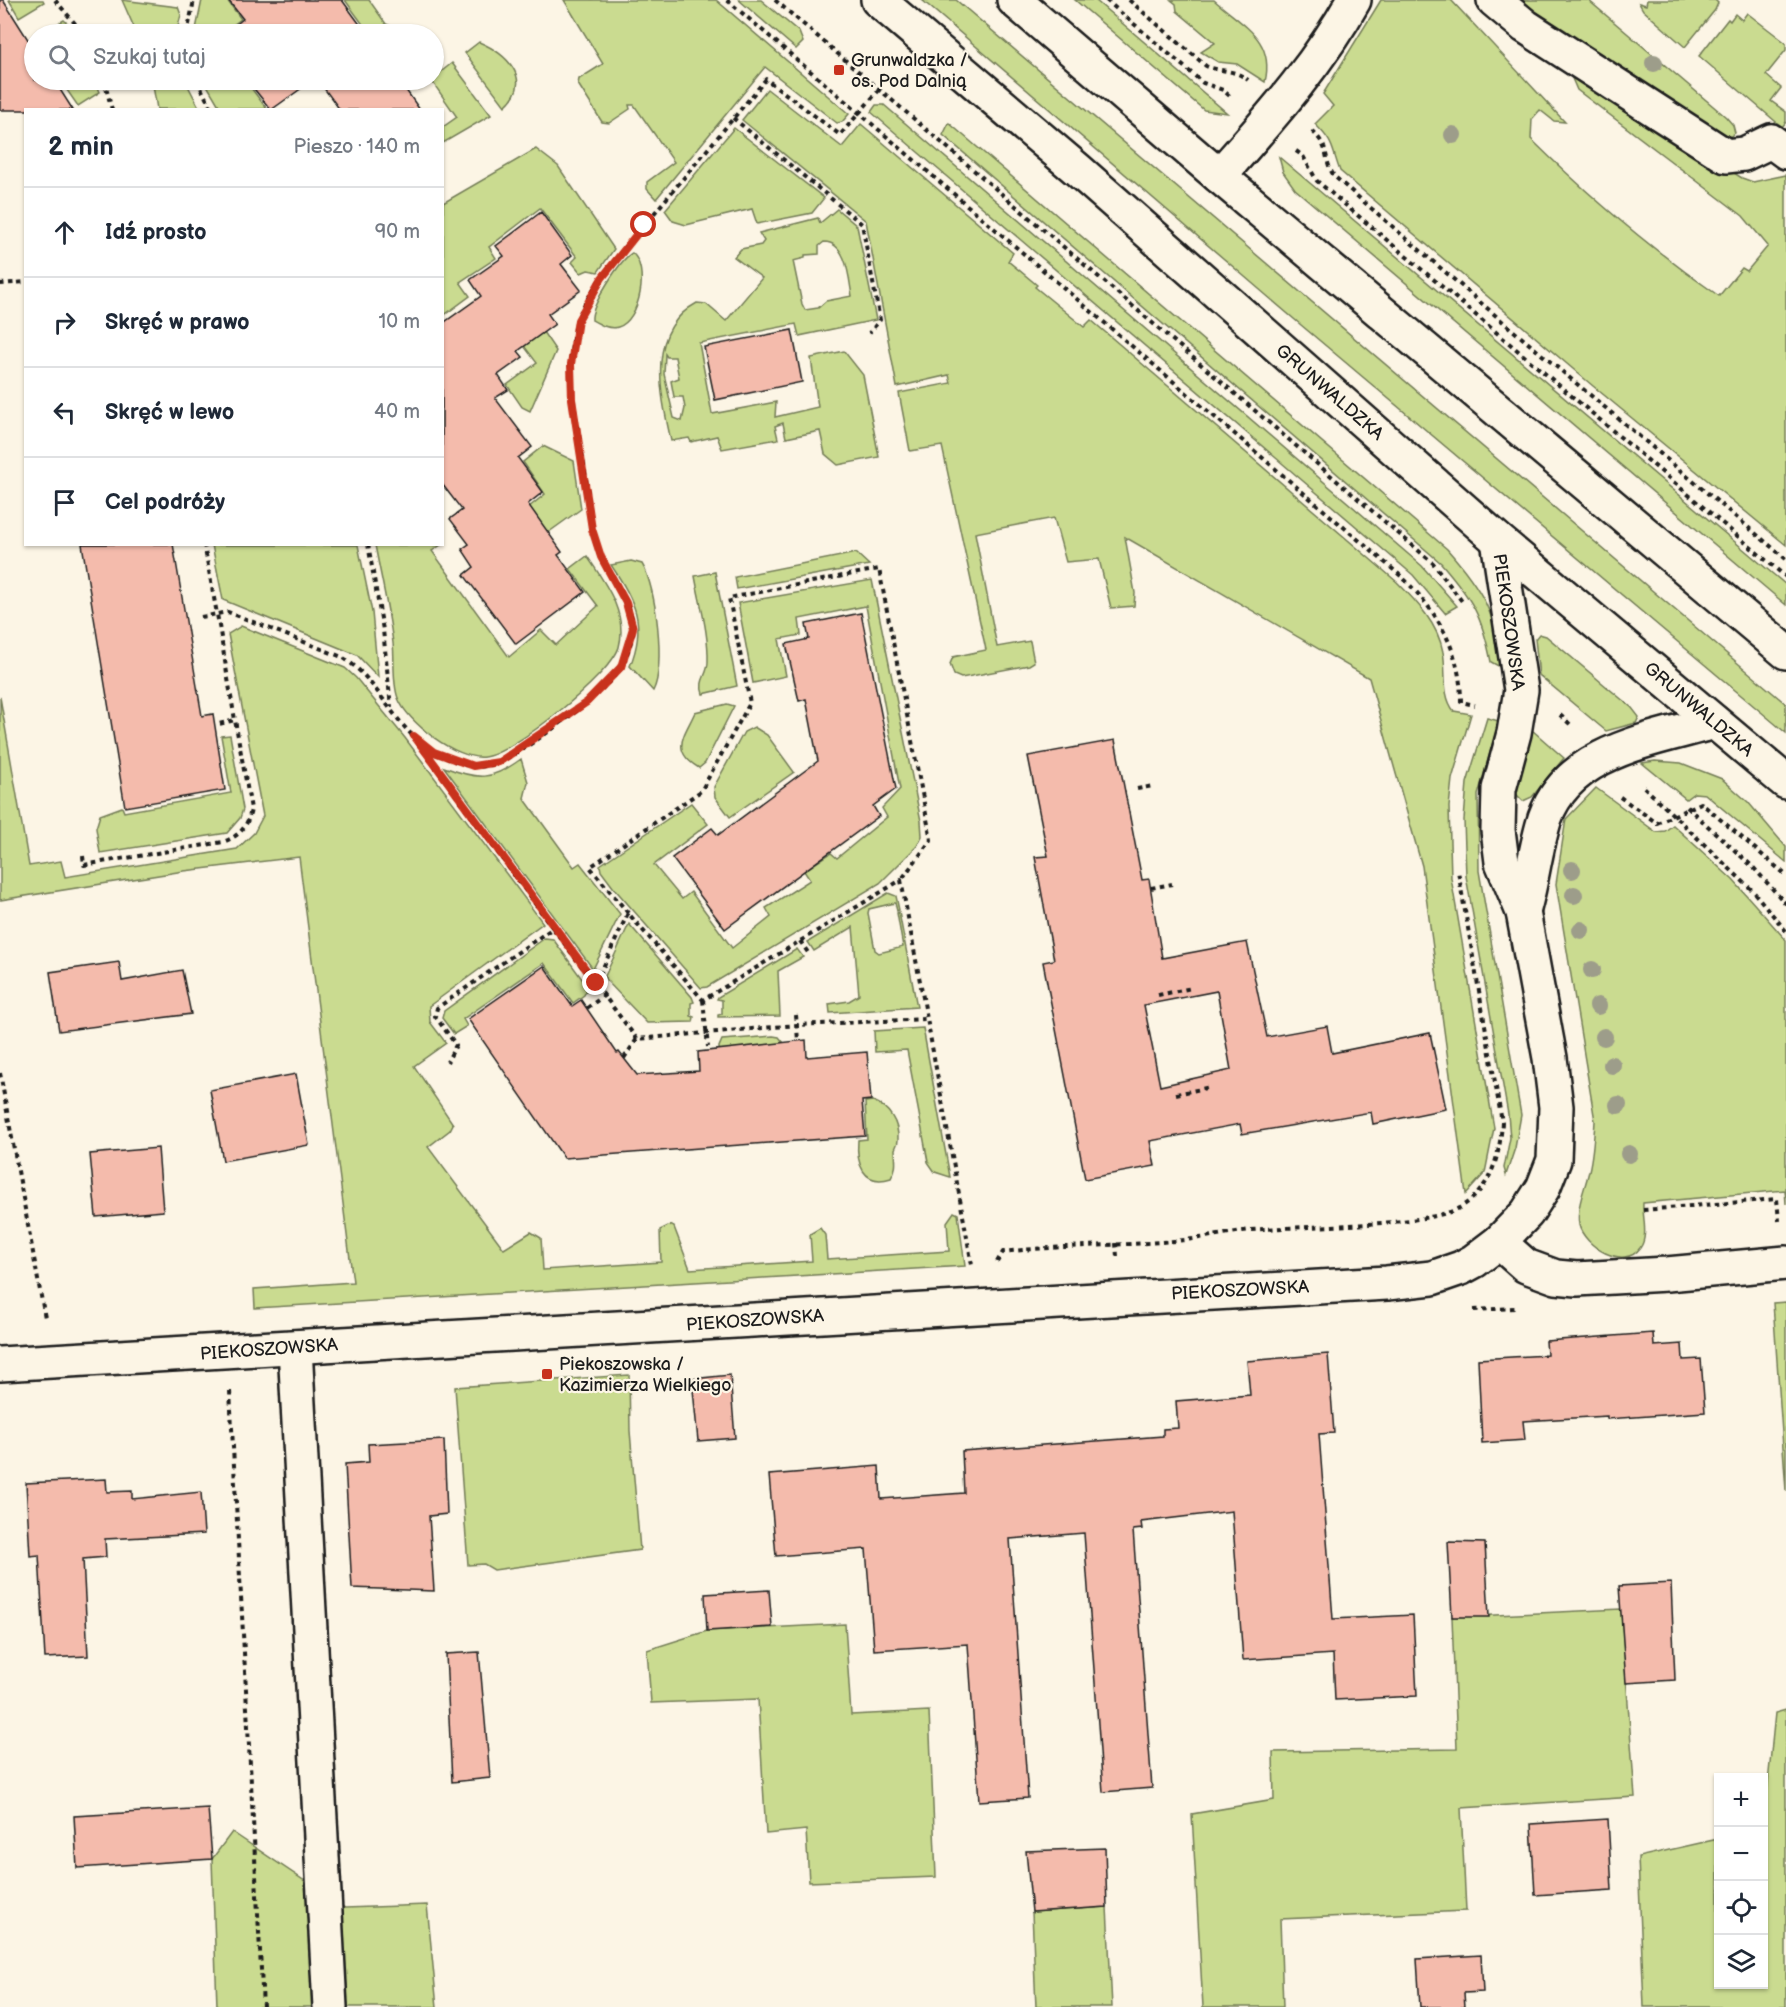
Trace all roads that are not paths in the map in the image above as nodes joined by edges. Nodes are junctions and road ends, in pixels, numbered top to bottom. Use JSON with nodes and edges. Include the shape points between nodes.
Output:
{"nodes":[{"id":1,"x":878,"y":0,"type":"edge"},
{"id":2,"x":1014,"y":0,"type":"edge"},
{"id":3,"x":1354,"y":0,"type":"edge"},
{"id":4,"x":1494,"y":0,"type":"edge"},
{"id":5,"x":1778,"y":146,"type":"edge"},
{"id":6,"x":1219,"y":176,"type":"junction"},
{"id":7,"x":1498,"y":540,"type":"junction"},
{"id":8,"x":1786,"y":652,"type":"edge"},
{"id":9,"x":1714,"y":722,"type":"junction"},
{"id":10,"x":1786,"y":782,"type":"edge"},
{"id":11,"x":1523,"y":912,"type":"junction"},
{"id":12,"x":1499,"y":1242,"type":"junction"},
{"id":13,"x":1786,"y":1263,"type":"edge"},
{"id":14,"x":295,"y":1347,"type":"junction"},
{"id":15,"x":0,"y":1365,"type":"edge"},
{"id":16,"x":330,"y":2007,"type":"edge"}],
"edges":[{"from":1,"to":7,"type":"street","name":"GRUNWALDZKA","via":[[1078,170]]},
{"from":2,"to":6,"type":"street"},
{"from":3,"to":6,"type":"street","via":[[1331,41]]},
{"from":4,"to":5,"type":"street","via":[[1525,26],[1726,156]]},
{"from":6,"to":8,"type":"street"},
{"from":7,"to":9,"type":"street","name":"GRUNWALDZKA"},
{"from":7,"to":11,"type":"street","name":"PIEKOSZOWSKA","via":[[1521,690],[1499,789],[1498,830],[1502,862]]},
{"from":9,"to":10,"type":"street","name":"GRUNWALDZKA"},
{"from":9,"to":11,"type":"street","name":"PIEKOSZOWSKA","via":[[1606,754],[1573,775],[1546,817]]},
{"from":11,"to":12,"type":"street","name":"PIEKOSZOWSKA","via":[[1550,1058],[1556,1141],[1548,1178],[1537,1199]]},
{"from":12,"to":13,"type":"street","via":[[1526,1266],[1556,1277],[1577,1279]]},
{"from":12,"to":14,"type":"street","name":"PIEKOSZOWSKA","via":[[1446,1275],[1387,1283]]},
{"from":14,"to":15,"type":"street","name":"PIEKOSZOWSKA"},
{"from":14,"to":16,"type":"street"}]}
